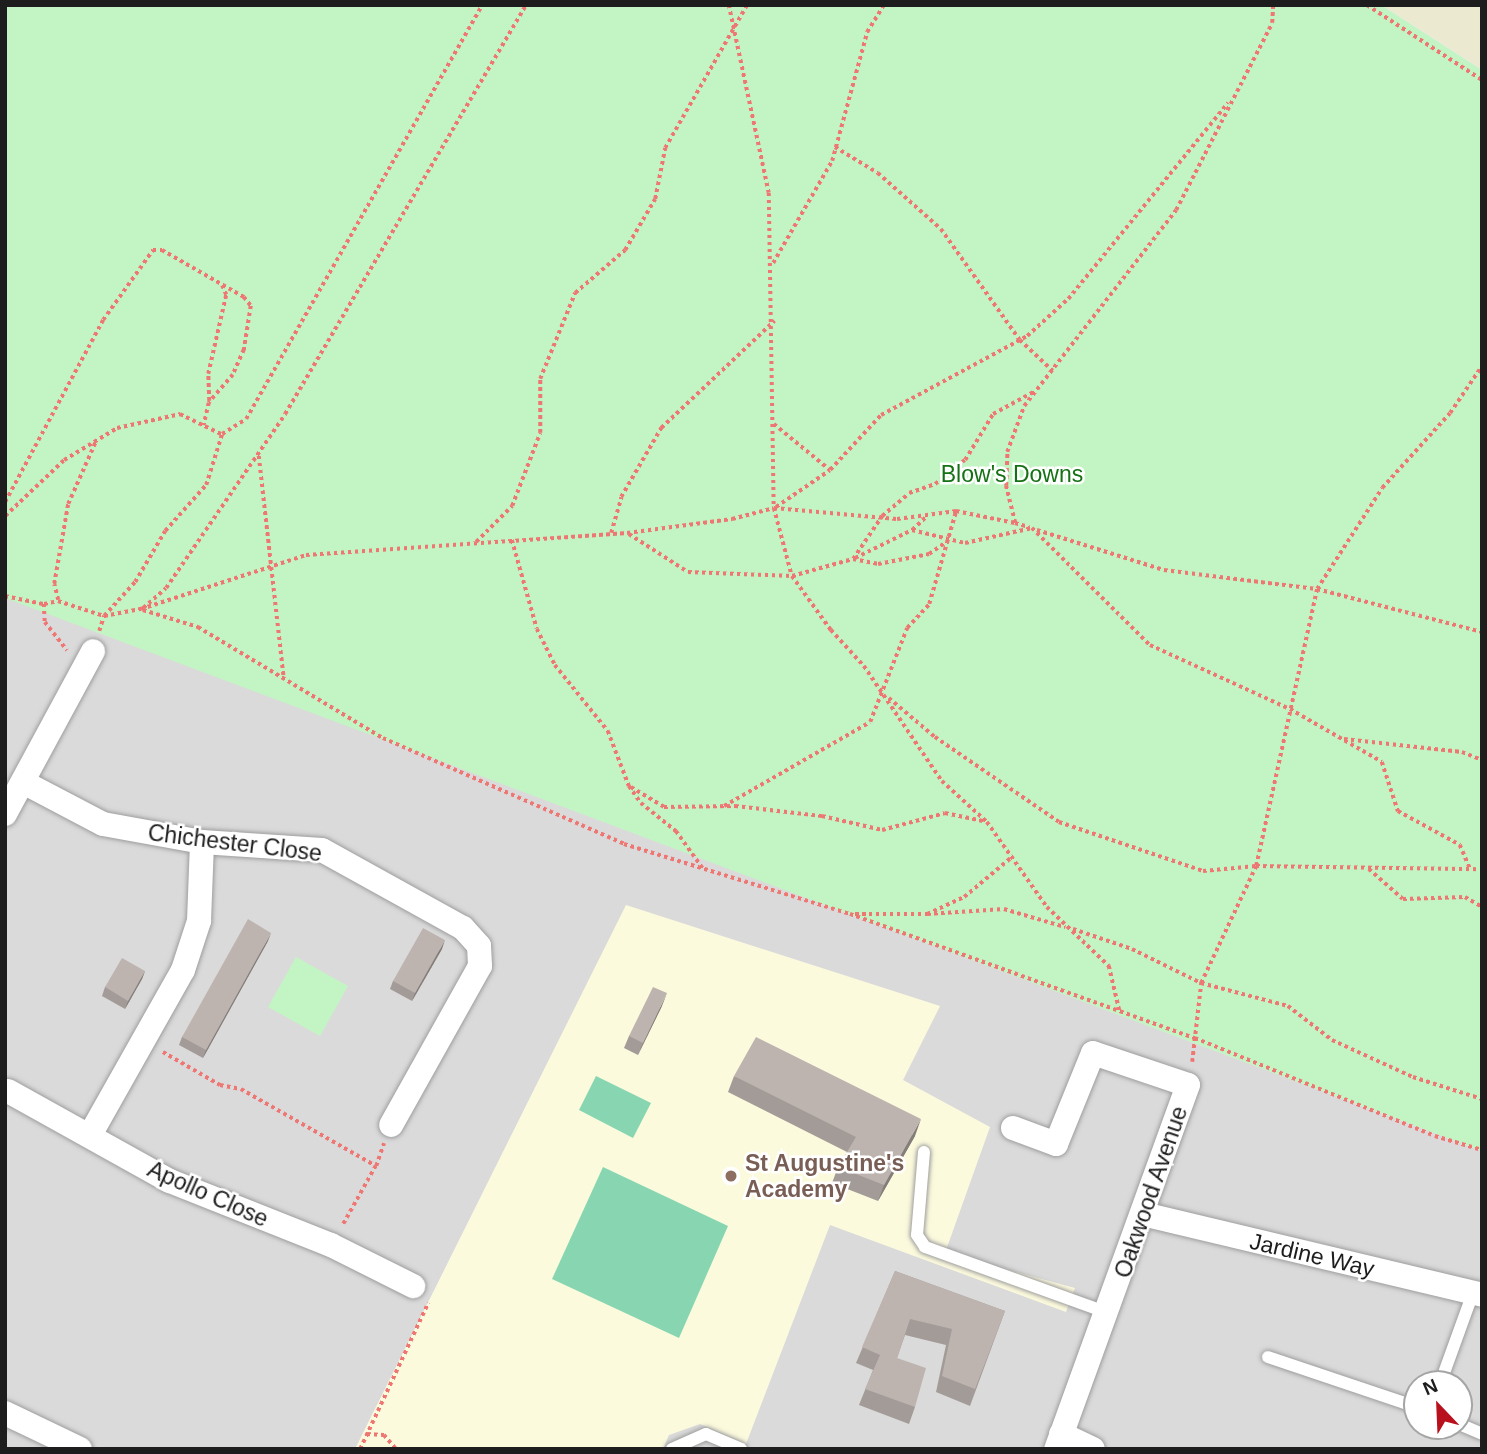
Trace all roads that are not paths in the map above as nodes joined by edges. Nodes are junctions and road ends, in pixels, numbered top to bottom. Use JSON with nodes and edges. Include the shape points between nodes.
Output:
{"nodes":[{"id":1,"x":90,"y":657,"type":"road end"},
{"id":2,"x":23,"y":782,"type":"junction"},
{"id":3,"x":5,"y":814,"type":"edge"},
{"id":4,"x":202,"y":842,"type":"junction"},
{"id":5,"x":8,"y":1091,"type":"dead end"},
{"id":6,"x":391,"y":1125,"type":"dead end"},
{"id":7,"x":1013,"y":1128,"type":"dead end"},
{"id":8,"x":90,"y":1135,"type":"junction"},
{"id":9,"x":925,"y":1152,"type":"dead end"},
{"id":10,"x":1143,"y":1214,"type":"junction"},
{"id":11,"x":413,"y":1286,"type":"road end"},
{"id":12,"x":1478,"y":1294,"type":"edge"},
{"id":13,"x":1108,"y":1313,"type":"junction"},
{"id":14,"x":1268,"y":1357,"type":"dead end"},
{"id":15,"x":1446,"y":1370,"type":"edge"},
{"id":16,"x":1403,"y":1402,"type":"edge"},
{"id":17,"x":5,"y":1413,"type":"edge"},
{"id":18,"x":1058,"y":1442,"type":"edge"},
{"id":19,"x":80,"y":1449,"type":"edge"},
{"id":20,"x":672,"y":1449,"type":"edge"},
{"id":21,"x":741,"y":1449,"type":"edge"},
{"id":22,"x":1093,"y":1449,"type":"edge"}],
"edges":[{"from":1,"to":2,"type":"street"},
{"from":2,"to":3,"type":"street"},
{"from":2,"to":4,"type":"street","name":"Chichester Close","via":[[103,824]]},
{"from":4,"to":6,"type":"street","name":"Chichester Close","via":[[323,850],[463,928],[479,946],[480,966]]},
{"from":4,"to":8,"type":"street","via":[[200,921],[183,970]]},
{"from":5,"to":8,"type":"street","name":"Apollo Close"},
{"from":7,"to":10,"type":"street","name":"Oakwood Avenue","via":[[1056,1144],[1093,1053],[1188,1085]]},
{"from":8,"to":11,"type":"street","name":"Apollo Close","via":[[170,1181],[331,1245]]},
{"from":9,"to":13,"type":"lane","via":[[917,1235],[925,1247]]},
{"from":10,"to":12,"type":"street","name":"Jardine Way"},
{"from":10,"to":13,"type":"street","name":"Oakwood Avenue"},
{"from":12,"to":15,"type":"lane"},
{"from":13,"to":18,"type":"street","name":"Oakwood Avenue"},
{"from":14,"to":16,"type":"lane"},
{"from":17,"to":19,"type":"street"},
{"from":18,"to":22,"type":"street"},
{"from":20,"to":21,"type":"lane","via":[[706,1434]]}]}
